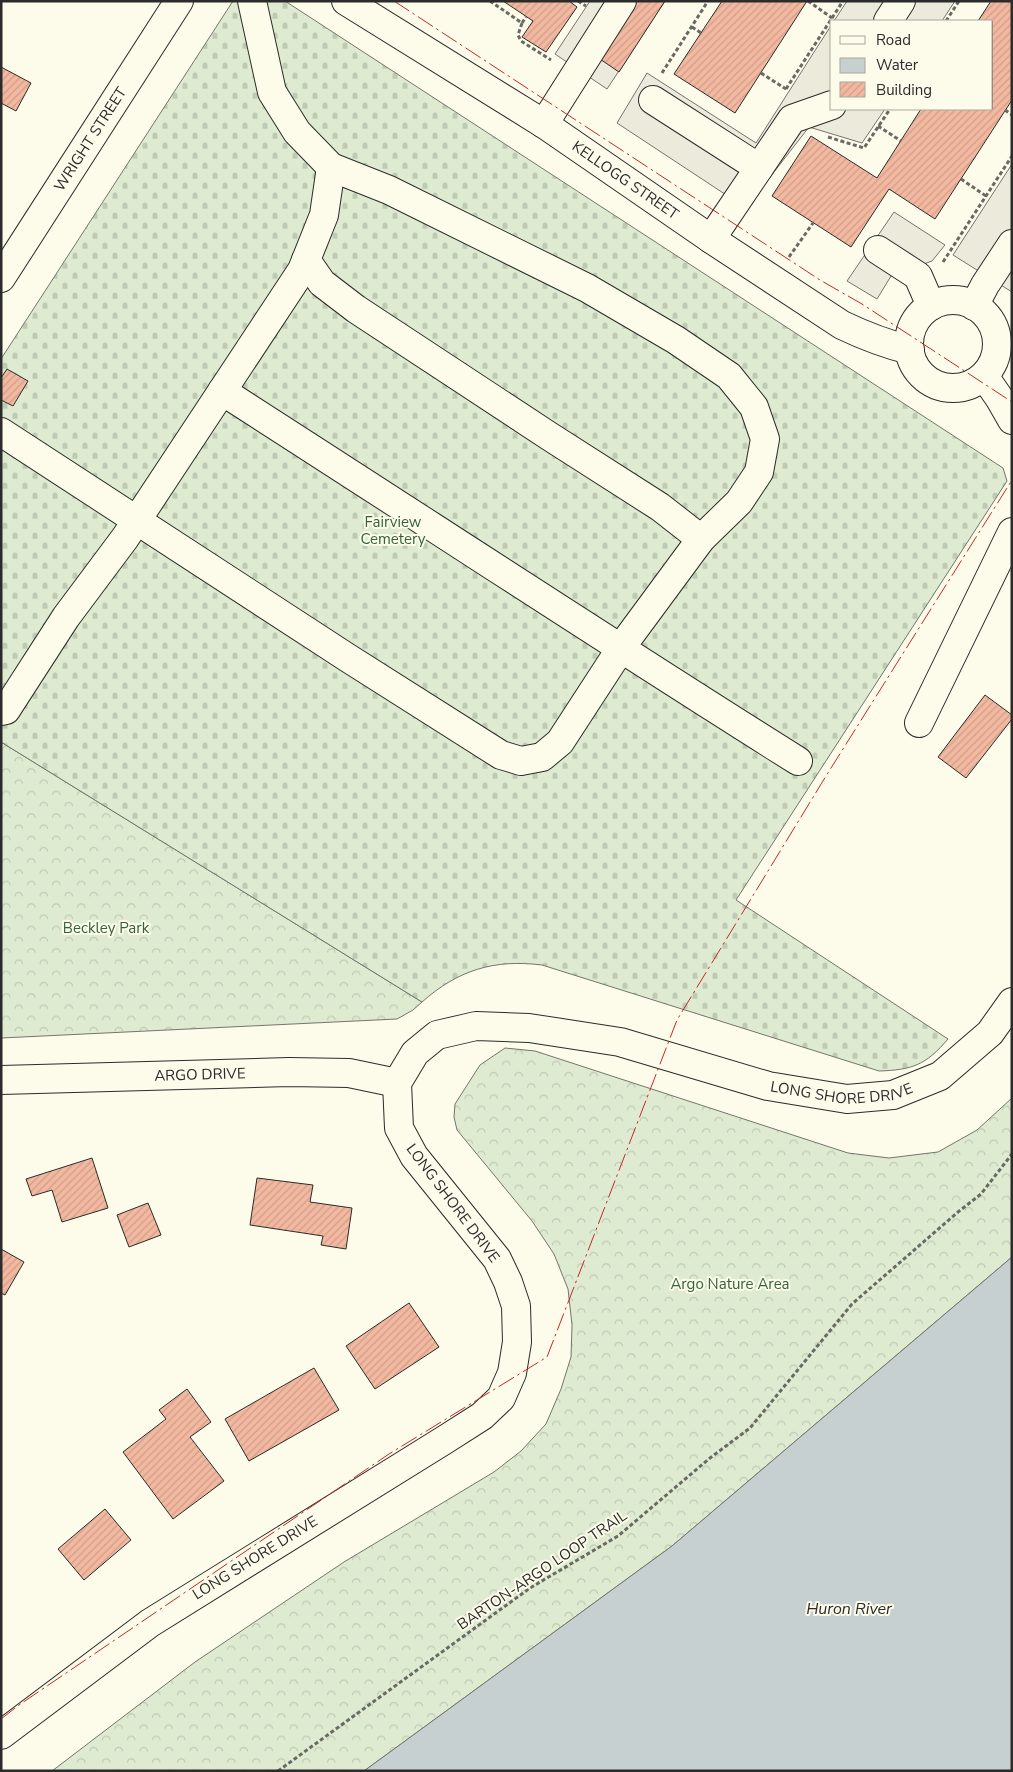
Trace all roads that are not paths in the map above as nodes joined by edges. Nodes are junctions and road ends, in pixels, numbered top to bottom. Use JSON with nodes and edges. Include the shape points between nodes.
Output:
{"nodes":[{"id":1,"x":179,"y":1,"type":"edge"},
{"id":2,"x":252,"y":1,"type":"edge"},
{"id":3,"x":346,"y":1,"type":"edge"},
{"id":4,"x":622,"y":1,"type":"edge"},
{"id":5,"x":901,"y":1,"type":"edge"},
{"id":6,"x":889,"y":20,"type":"edge"},
{"id":7,"x":656,"y":89,"type":"road end"},
{"id":8,"x":830,"y":106,"type":"edge"},
{"id":9,"x":544,"y":124,"type":"junction"},
{"id":10,"x":331,"y":167,"type":"junction"},
{"id":11,"x":759,"y":168,"type":"junction"},
{"id":12,"x":711,"y":239,"type":"junction"},
{"id":13,"x":1012,"y":244,"type":"edge"},
{"id":14,"x":878,"y":250,"type":"dead end"},
{"id":15,"x":306,"y":260,"type":"junction"},
{"id":16,"x":1,"y":278,"type":"edge"},
{"id":17,"x":928,"y":298,"type":"junction"},
{"id":18,"x":974,"y":306,"type":"junction"},
{"id":19,"x":1004,"y":345,"type":"edge"},
{"id":20,"x":910,"y":350,"type":"junction"},
{"id":21,"x":984,"y":376,"type":"junction"},
{"id":22,"x":222,"y":391,"type":"junction"},
{"id":23,"x":1012,"y":420,"type":"edge"},
{"id":24,"x":1,"y":432,"type":"edge"},
{"id":25,"x":137,"y":520,"type":"junction"},
{"id":26,"x":1012,"y":532,"type":"edge"},
{"id":27,"x":701,"y":539,"type":"junction"},
{"id":28,"x":621,"y":650,"type":"junction"},
{"id":29,"x":1,"y":711,"type":"edge"},
{"id":30,"x":919,"y":723,"type":"dead end"},
{"id":31,"x":798,"y":761,"type":"dead end"},
{"id":32,"x":1012,"y":1002,"type":"edge"},
{"id":33,"x":1,"y":1080,"type":"edge"},
{"id":34,"x":397,"y":1082,"type":"junction"},
{"id":35,"x":1,"y":1735,"type":"edge"}],
"edges":[{"from":1,"to":16,"type":"street","name":"WRIGHT STREET"},
{"from":2,"to":10,"type":"street","via":[[272,92],[297,132]]},
{"from":3,"to":9,"type":"street","name":"KELLOGG STREET"},
{"from":4,"to":9,"type":"street"},
{"from":5,"to":6,"type":"street"},
{"from":7,"to":11,"type":"street"},
{"from":8,"to":11,"type":"street","via":[[792,119]]},
{"from":9,"to":12,"type":"street","name":"KELLOGG STREET"},
{"from":10,"to":15,"type":"street","via":[[324,215]]},
{"from":10,"to":27,"type":"street","via":[[389,190],[587,288],[676,340],[729,376],[754,406],[765,439],[759,472],[739,502]]},
{"from":11,"to":12,"type":"street"},
{"from":12,"to":20,"type":"street","name":"KELLOGG STREET","via":[[842,325],[882,343]]},
{"from":13,"to":18,"type":"street"},
{"from":14,"to":17,"type":"street","via":[[918,276]]},
{"from":15,"to":22,"type":"street"},
{"from":15,"to":27,"type":"street","via":[[322,283],[356,309],[660,507]]},
{"from":17,"to":18,"type":"street","via":[[957,300]]},
{"from":17,"to":20,"type":"street","via":[[911,330]]},
{"from":18,"to":19,"type":"street","via":[[992,323]]},
{"from":19,"to":21,"type":"street","via":[[997,351],[993,365]]},
{"from":20,"to":21,"type":"street","via":[[919,372],[943,387],[971,385]]},
{"from":21,"to":23,"type":"street"},
{"from":22,"to":25,"type":"street"},
{"from":22,"to":28,"type":"street"},
{"from":24,"to":25,"type":"street"},
{"from":25,"to":28,"type":"street","via":[[501,755],[521,761],[542,757],[560,742]]},
{"from":25,"to":29,"type":"street","via":[[66,617],[6,710]]},
{"from":26,"to":30,"type":"street"},
{"from":27,"to":28,"type":"street"},
{"from":28,"to":31,"type":"street"},
{"from":32,"to":34,"type":"street","name":"LONG SHORE DRIVE","via":[[990,1033],[940,1076],[892,1095],[846,1099],[768,1086],[620,1042],[529,1028],[476,1026],[438,1036],[415,1053]]},
{"from":33,"to":34,"type":"street","name":"ARGO DRIVE","via":[[289,1072],[349,1073]]},
{"from":34,"to":35,"type":"street","name":"LONG SHORE DRIVE","via":[[399,1128],[414,1156],[497,1260],[516,1306],[517,1342],[512,1373],[501,1398],[482,1416],[150,1623]]}]}
